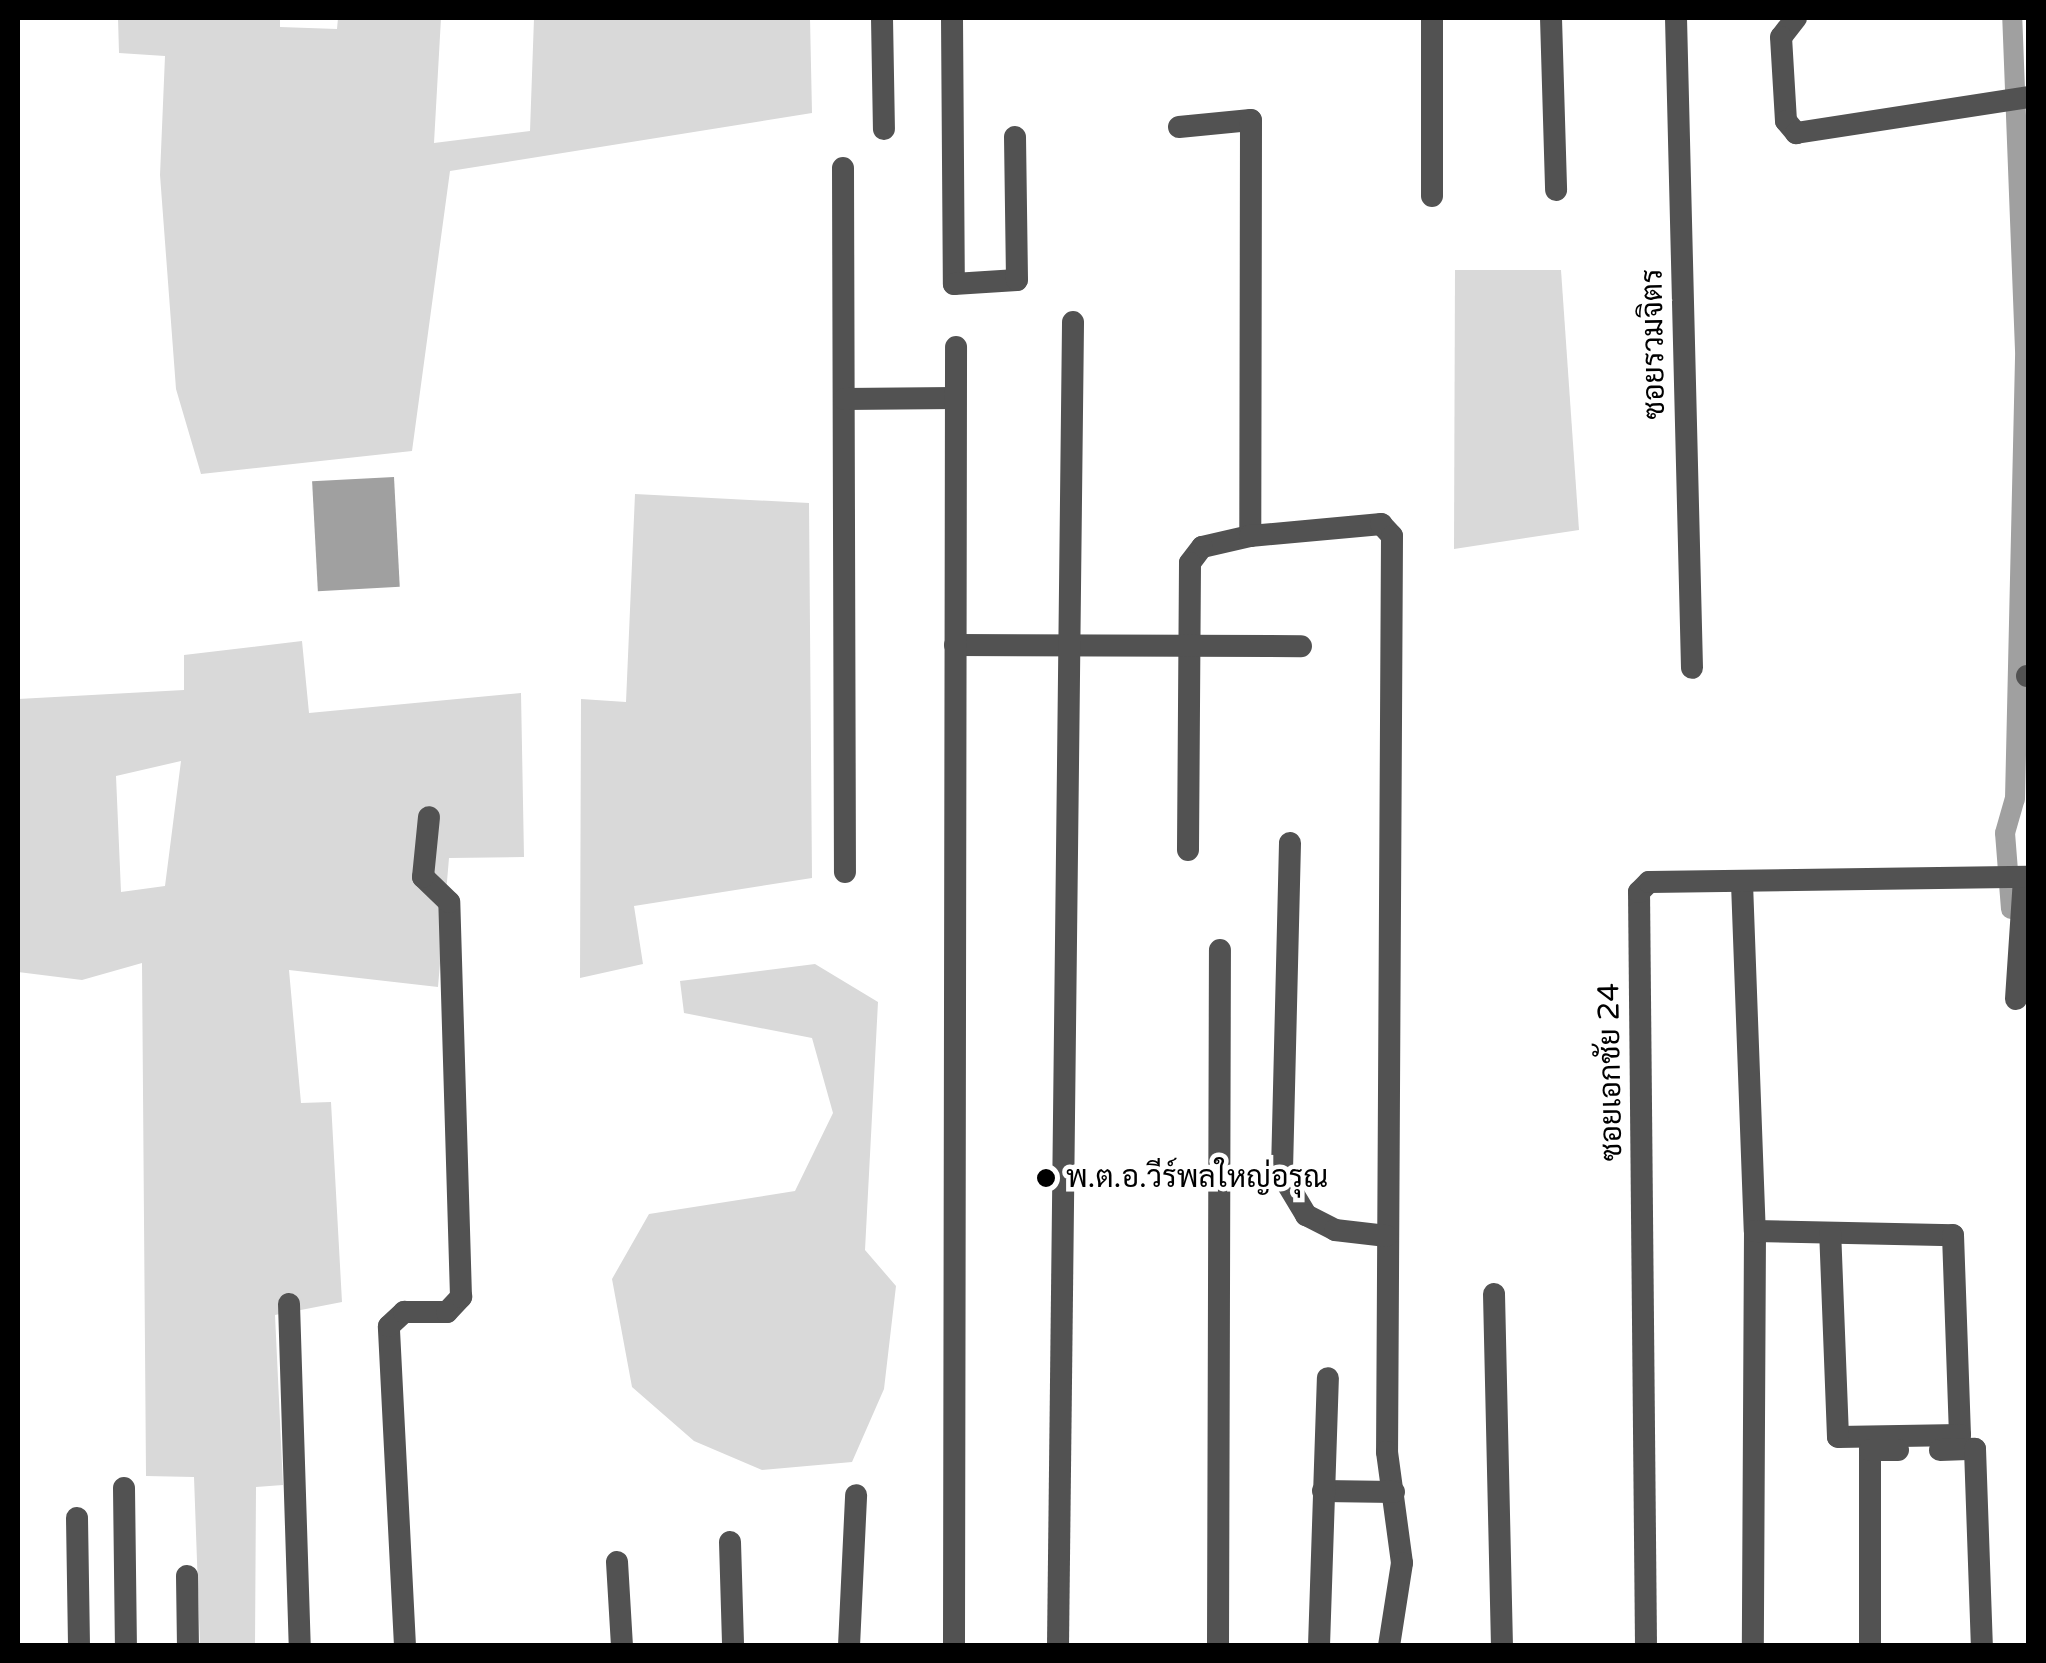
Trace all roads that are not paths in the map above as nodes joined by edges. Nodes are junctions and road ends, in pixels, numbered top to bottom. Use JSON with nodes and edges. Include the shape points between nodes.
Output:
{"nodes":[{"id":1,"x":882,"y":18,"type":"edge"},
{"id":2,"x":952,"y":18,"type":"edge"},
{"id":3,"x":1432,"y":18,"type":"edge"},
{"id":4,"x":1550,"y":18,"type":"edge"},
{"id":5,"x":1676,"y":18,"type":"edge"},
{"id":6,"x":1796,"y":18,"type":"edge"},
{"id":7,"x":2028,"y":97,"type":"edge"},
{"id":8,"x":1179,"y":127,"type":"dead end"},
{"id":9,"x":884,"y":129,"type":"dead end"},
{"id":10,"x":1015,"y":137,"type":"dead end"},
{"id":11,"x":843,"y":168,"type":"dead end"},
{"id":12,"x":1556,"y":190,"type":"dead end"},
{"id":13,"x":1432,"y":196,"type":"dead end"},
{"id":14,"x":1073,"y":322,"type":"dead end"},
{"id":15,"x":956,"y":347,"type":"dead end"},
{"id":16,"x":844,"y":398,"type":"junction"},
{"id":17,"x":955,"y":398,"type":"junction"},
{"id":18,"x":1250,"y":536,"type":"junction"},
{"id":19,"x":956,"y":645,"type":"junction"},
{"id":20,"x":1301,"y":646,"type":"dead end"},
{"id":21,"x":1069,"y":648,"type":"junction"},
{"id":22,"x":1188,"y":650,"type":"junction"},
{"id":23,"x":1692,"y":668,"type":"dead end"},
{"id":24,"x":429,"y":818,"type":"dead end"},
{"id":25,"x":1290,"y":843,"type":"dead end"},
{"id":26,"x":1188,"y":850,"type":"dead end"},
{"id":27,"x":845,"y":872,"type":"dead end"},
{"id":28,"x":2016,"y":877,"type":"edge"},
{"id":29,"x":1742,"y":884,"type":"junction"},
{"id":30,"x":1220,"y":950,"type":"dead end"},
{"id":31,"x":2016,"y":1000,"type":"dead end"},
{"id":32,"x":1754,"y":1231,"type":"junction"},
{"id":33,"x":1830,"y":1233,"type":"junction"},
{"id":34,"x":1388,"y":1236,"type":"junction"},
{"id":35,"x":1494,"y":1294,"type":"dead end"},
{"id":36,"x":289,"y":1304,"type":"dead end"},
{"id":37,"x":1328,"y":1378,"type":"dead end"},
{"id":38,"x":124,"y":1488,"type":"dead end"},
{"id":39,"x":1323,"y":1490,"type":"junction"},
{"id":40,"x":1394,"y":1492,"type":"junction"},
{"id":41,"x":856,"y":1495,"type":"dead end"},
{"id":42,"x":76,"y":1518,"type":"dead end"},
{"id":43,"x":730,"y":1542,"type":"dead end"},
{"id":44,"x":616,"y":1562,"type":"dead end"},
{"id":45,"x":187,"y":1576,"type":"dead end"},
{"id":46,"x":78,"y":1646,"type":"edge"},
{"id":47,"x":126,"y":1646,"type":"edge"},
{"id":48,"x":188,"y":1646,"type":"edge"},
{"id":49,"x":300,"y":1646,"type":"edge"},
{"id":50,"x":405,"y":1646,"type":"edge"},
{"id":51,"x":622,"y":1646,"type":"edge"},
{"id":52,"x":733,"y":1646,"type":"edge"},
{"id":53,"x":848,"y":1646,"type":"edge"},
{"id":54,"x":954,"y":1646,"type":"edge"},
{"id":55,"x":1058,"y":1646,"type":"edge"},
{"id":56,"x":1218,"y":1646,"type":"edge"},
{"id":57,"x":1318,"y":1646,"type":"edge"},
{"id":58,"x":1389,"y":1646,"type":"edge"},
{"id":59,"x":1502,"y":1646,"type":"edge"},
{"id":60,"x":1646,"y":1646,"type":"edge"},
{"id":61,"x":1753,"y":1646,"type":"edge"},
{"id":62,"x":1870,"y":1646,"type":"edge"},
{"id":63,"x":1982,"y":1646,"type":"edge"}],
"edges":[{"from":1,"to":9,"type":"street"},
{"from":2,"to":10,"type":"street","via":[[954,284],[1017,280]]},
{"from":3,"to":13,"type":"street"},
{"from":4,"to":12,"type":"street"},
{"from":5,"to":23,"type":"street","name":"ซอยรวมจิตร"},
{"from":6,"to":7,"type":"street","via":[[1782,36],[1786,121],[1812,135]]},
{"from":8,"to":18,"type":"street","via":[[1251,120]]},
{"from":11,"to":16,"type":"street"},
{"from":14,"to":21,"type":"street"},
{"from":15,"to":17,"type":"street"},
{"from":16,"to":17,"type":"street"},
{"from":16,"to":27,"type":"street"},
{"from":17,"to":19,"type":"street"},
{"from":18,"to":22,"type":"street","via":[[1194,554]]},
{"from":18,"to":34,"type":"street","via":[[1380,524],[1392,536]]},
{"from":19,"to":21,"type":"street"},
{"from":19,"to":54,"type":"street"},
{"from":20,"to":22,"type":"street"},
{"from":21,"to":22,"type":"street"},
{"from":21,"to":55,"type":"street"},
{"from":22,"to":26,"type":"street"},
{"from":24,"to":50,"type":"street","via":[[423,876],[449,902],[460,1297],[447,1312],[404,1312],[388,1326]]},
{"from":25,"to":34,"type":"street","via":[[1282,1175],[1306,1214],[1335,1230]]},
{"from":28,"to":29,"type":"street","name":"ซอยเอกชัย 24"},
{"from":28,"to":31,"type":"street"},
{"from":29,"to":32,"type":"street"},
{"from":29,"to":60,"type":"street","name":"ซอยเอกชัย 24","via":[[1649,882],[1639,892]]},
{"from":30,"to":56,"type":"street"},
{"from":32,"to":33,"type":"street"},
{"from":32,"to":61,"type":"street"},
{"from":33,"to":33,"type":"street","via":[[1838,1437],[1960,1435],[1952,1235]]},
{"from":34,"to":40,"type":"street"},
{"from":35,"to":59,"type":"street"},
{"from":36,"to":49,"type":"street"},
{"from":37,"to":39,"type":"street"},
{"from":38,"to":47,"type":"street"},
{"from":39,"to":40,"type":"street"},
{"from":39,"to":57,"type":"street"},
{"from":40,"to":58,"type":"street","via":[[1402,1563]]},
{"from":41,"to":53,"type":"street"},
{"from":42,"to":46,"type":"street"},
{"from":43,"to":52,"type":"street"},
{"from":44,"to":51,"type":"street"},
{"from":45,"to":48,"type":"street"},
{"from":62,"to":63,"type":"street","via":[[1870,1450],[1975,1449]]}]}
